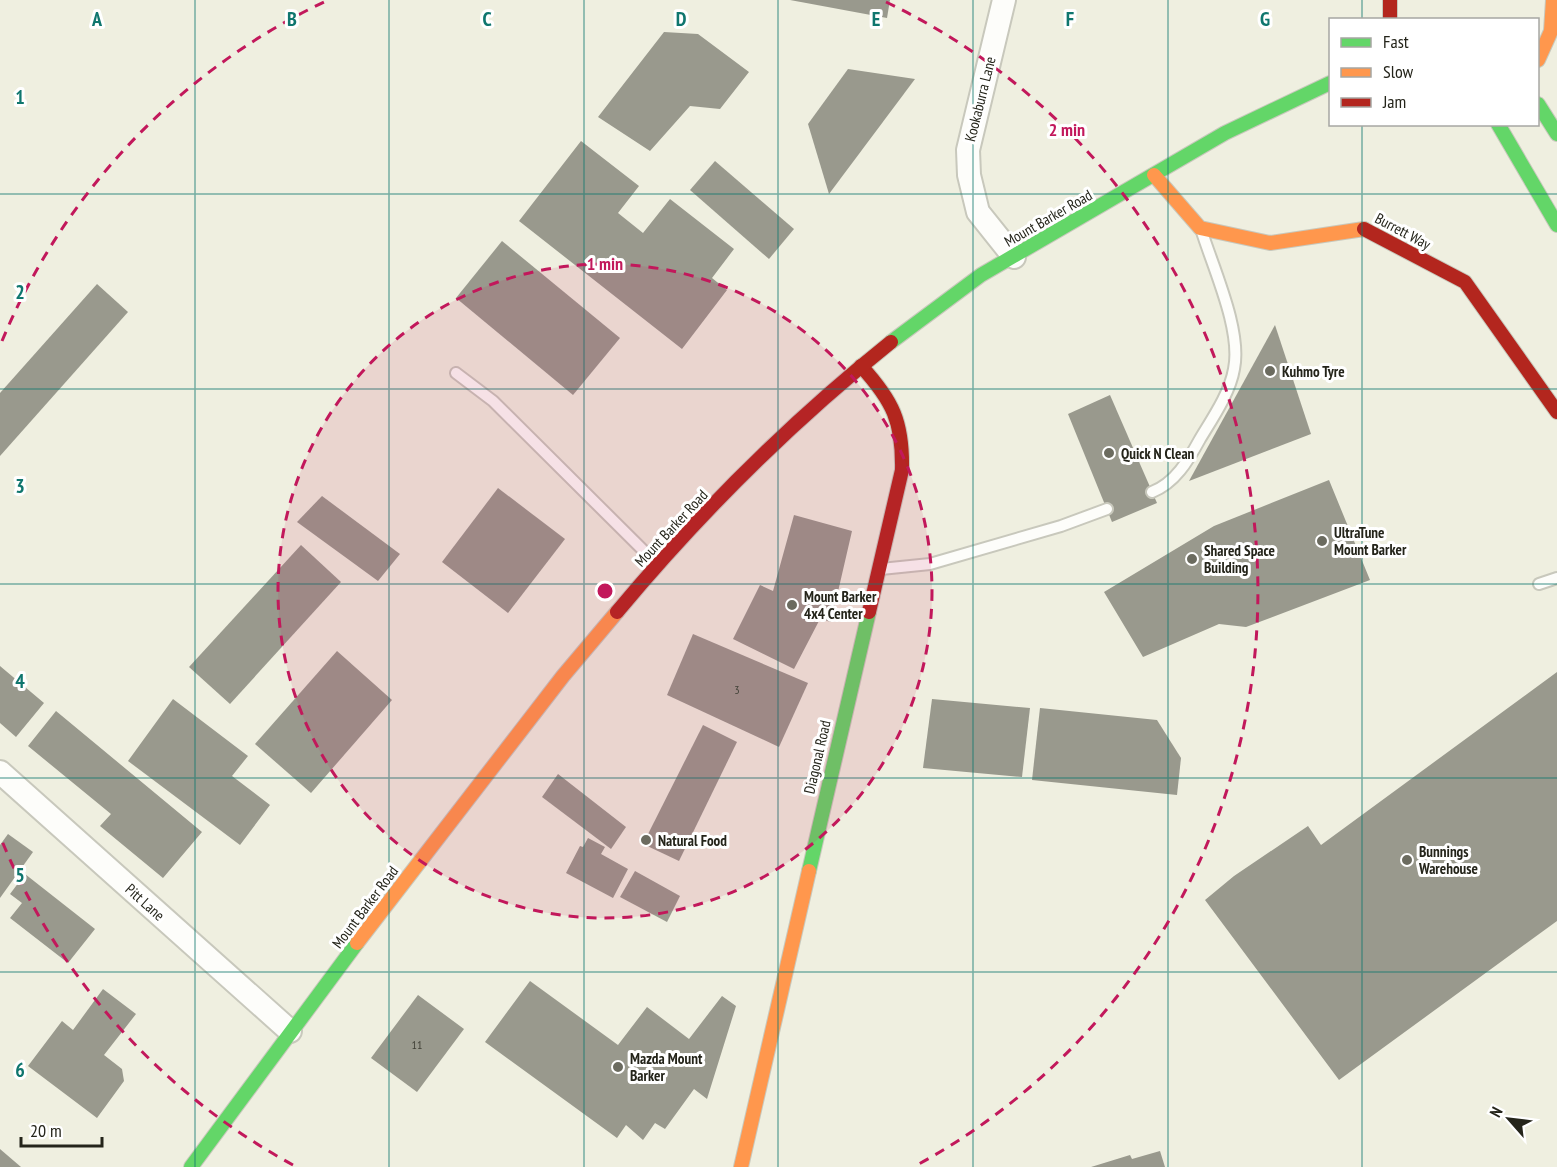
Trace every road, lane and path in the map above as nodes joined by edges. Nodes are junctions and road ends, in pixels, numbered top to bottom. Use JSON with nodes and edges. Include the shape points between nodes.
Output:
{"nodes":[{"id":1,"x":1004,"y":0,"type":"edge"},
{"id":2,"x":1390,"y":0,"type":"edge"},
{"id":3,"x":1553,"y":0,"type":"edge"},
{"id":4,"x":1390,"y":18,"type":"edge"},
{"id":5,"x":1539,"y":58,"type":"edge"},
{"id":6,"x":1329,"y":83,"type":"edge"},
{"id":7,"x":1539,"y":106,"type":"edge"},
{"id":8,"x":1499,"y":126,"type":"edge"},
{"id":9,"x":1557,"y":134,"type":"edge"},
{"id":10,"x":1154,"y":175,"type":"junction"},
{"id":11,"x":1557,"y":225,"type":"edge"},
{"id":12,"x":1200,"y":228,"type":"junction"},
{"id":13,"x":1014,"y":257,"type":"junction"},
{"id":14,"x":861,"y":366,"type":"junction"},
{"id":15,"x":456,"y":373,"type":"dead end"},
{"id":16,"x":1557,"y":412,"type":"edge"},
{"id":17,"x":1152,"y":492,"type":"dead end"},
{"id":18,"x":1107,"y":509,"type":"dead end"},
{"id":19,"x":657,"y":564,"type":"junction"},
{"id":20,"x":878,"y":569,"type":"junction"},
{"id":21,"x":1557,"y":578,"type":"edge"},
{"id":22,"x":1539,"y":584,"type":"dead end"},
{"id":23,"x":0,"y":772,"type":"edge"},
{"id":24,"x":291,"y":1031,"type":"junction"},
{"id":25,"x":191,"y":1167,"type":"edge"},
{"id":26,"x":741,"y":1167,"type":"edge"}],
"edges":[{"from":1,"to":13,"type":"street","name":"Kookaburra Lane","via":[[968,150],[978,212]]},
{"from":2,"to":4,"type":"main road"},
{"from":3,"to":5,"type":"main road","via":[[1550,37]]},
{"from":6,"to":10,"type":"main road","name":"Mount Barker Road","via":[[1225,133]]},
{"from":7,"to":9,"type":"main road"},
{"from":8,"to":11,"type":"main road"},
{"from":10,"to":12,"type":"main road"},
{"from":10,"to":13,"type":"main road","name":"Mount Barker Road"},
{"from":12,"to":16,"type":"main road","name":"Burrett Way","via":[[1270,243],[1363,228],[1465,282]]},
{"from":12,"to":17,"type":"lane","via":[[1230,320],[1236,346],[1234,370],[1185,465],[1165,487]]},
{"from":13,"to":14,"type":"main road","name":"Mount Barker Road","via":[[981,275]]},
{"from":14,"to":19,"type":"main road","name":"Mount Barker Road","via":[[756,463]]},
{"from":14,"to":20,"type":"main road","name":"Diagonal Road","via":[[896,410],[903,436],[902,470]]},
{"from":15,"to":19,"type":"lane","via":[[493,401]]},
{"from":18,"to":20,"type":"lane","via":[[930,564]]},
{"from":19,"to":24,"type":"main road","name":"Mount Barker Road","via":[[563,676]]},
{"from":20,"to":26,"type":"main road","name":"Diagonal Road"},
{"from":21,"to":22,"type":"lane"},
{"from":23,"to":24,"type":"street","name":"Pitt Lane"},
{"from":24,"to":25,"type":"main road","name":"Mount Barker Road"}]}
